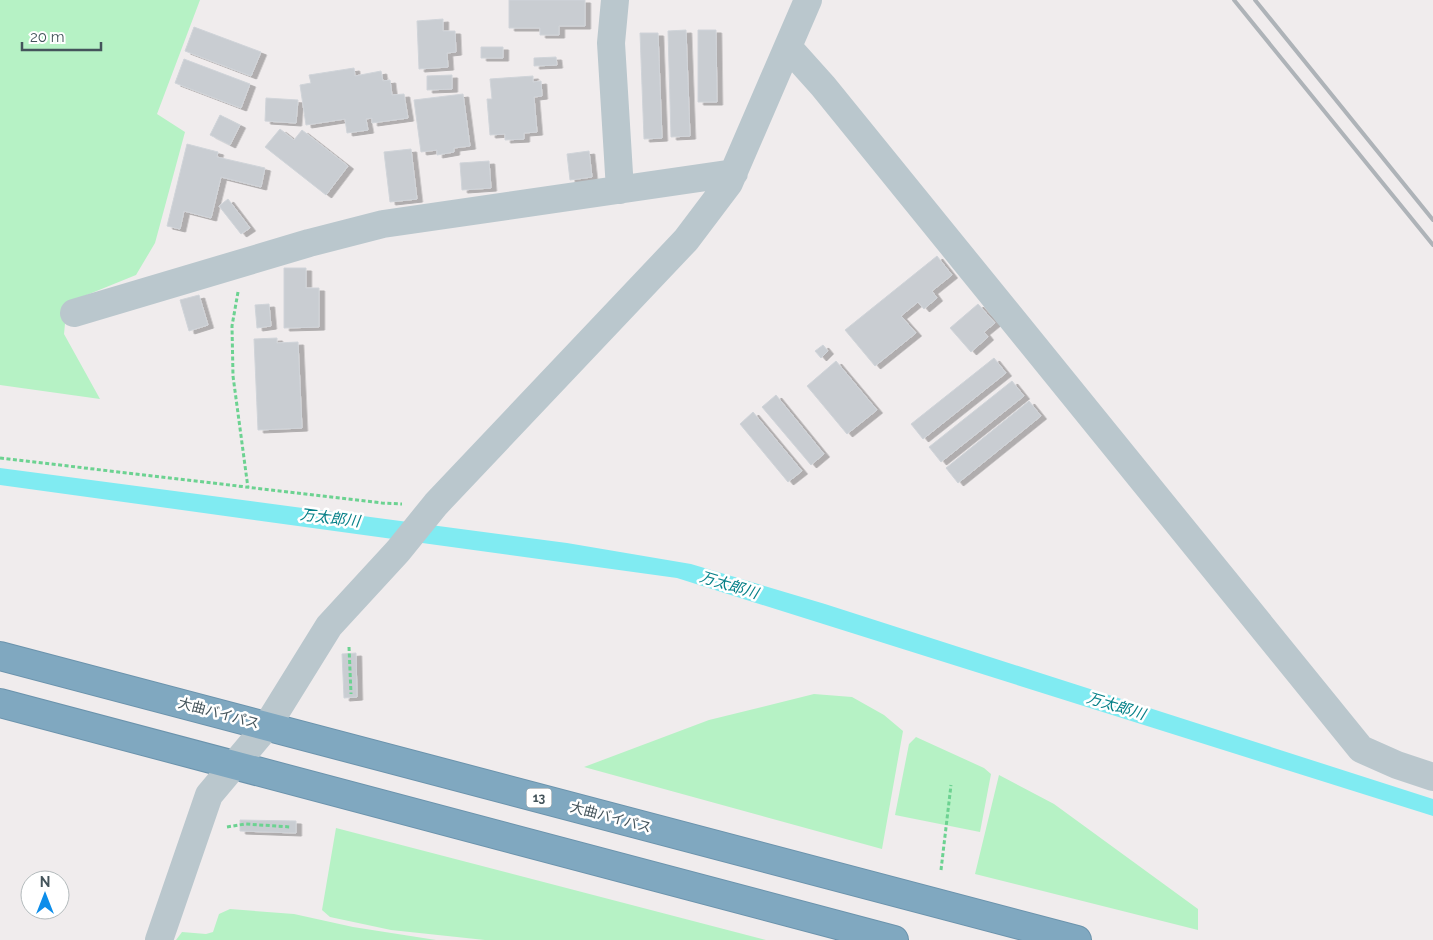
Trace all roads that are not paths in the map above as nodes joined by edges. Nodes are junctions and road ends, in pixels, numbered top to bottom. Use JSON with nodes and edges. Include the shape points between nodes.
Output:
{"nodes":[{"id":1,"x":615,"y":0,"type":"edge"},
{"id":2,"x":808,"y":0,"type":"edge"},
{"id":3,"x":788,"y":47,"type":"junction"},
{"id":4,"x":734,"y":174,"type":"junction"},
{"id":5,"x":620,"y":190,"type":"junction"},
{"id":6,"x":74,"y":313,"type":"dead end"},
{"id":7,"x":0,"y":656,"type":"edge"},
{"id":8,"x":0,"y":703,"type":"edge"},
{"id":9,"x":267,"y":726,"type":"junction"},
{"id":10,"x":232,"y":766,"type":"junction"},
{"id":11,"x":1433,"y":776,"type":"edge"},
{"id":12,"x":159,"y":940,"type":"edge"},
{"id":13,"x":894,"y":940,"type":"edge"},
{"id":14,"x":1077,"y":940,"type":"edge"}],
"edges":[{"from":1,"to":5,"type":"street","via":[[611,43]]},
{"from":2,"to":3,"type":"street"},
{"from":3,"to":4,"type":"street"},
{"from":3,"to":11,"type":"street","via":[[1361,749],[1396,765]]},
{"from":4,"to":5,"type":"street"},
{"from":4,"to":9,"type":"street","via":[[686,240],[436,505],[329,626]]},
{"from":5,"to":6,"type":"street","via":[[383,224]]},
{"from":7,"to":9,"type":"highway","name":"大曲バイパス","number":"13"},
{"from":8,"to":10,"type":"highway"},
{"from":9,"to":10,"type":"street"},
{"from":9,"to":14,"type":"highway","name":"大曲バイパス","number":"13"},
{"from":10,"to":12,"type":"street","via":[[209,794]]},
{"from":10,"to":13,"type":"highway"}]}
